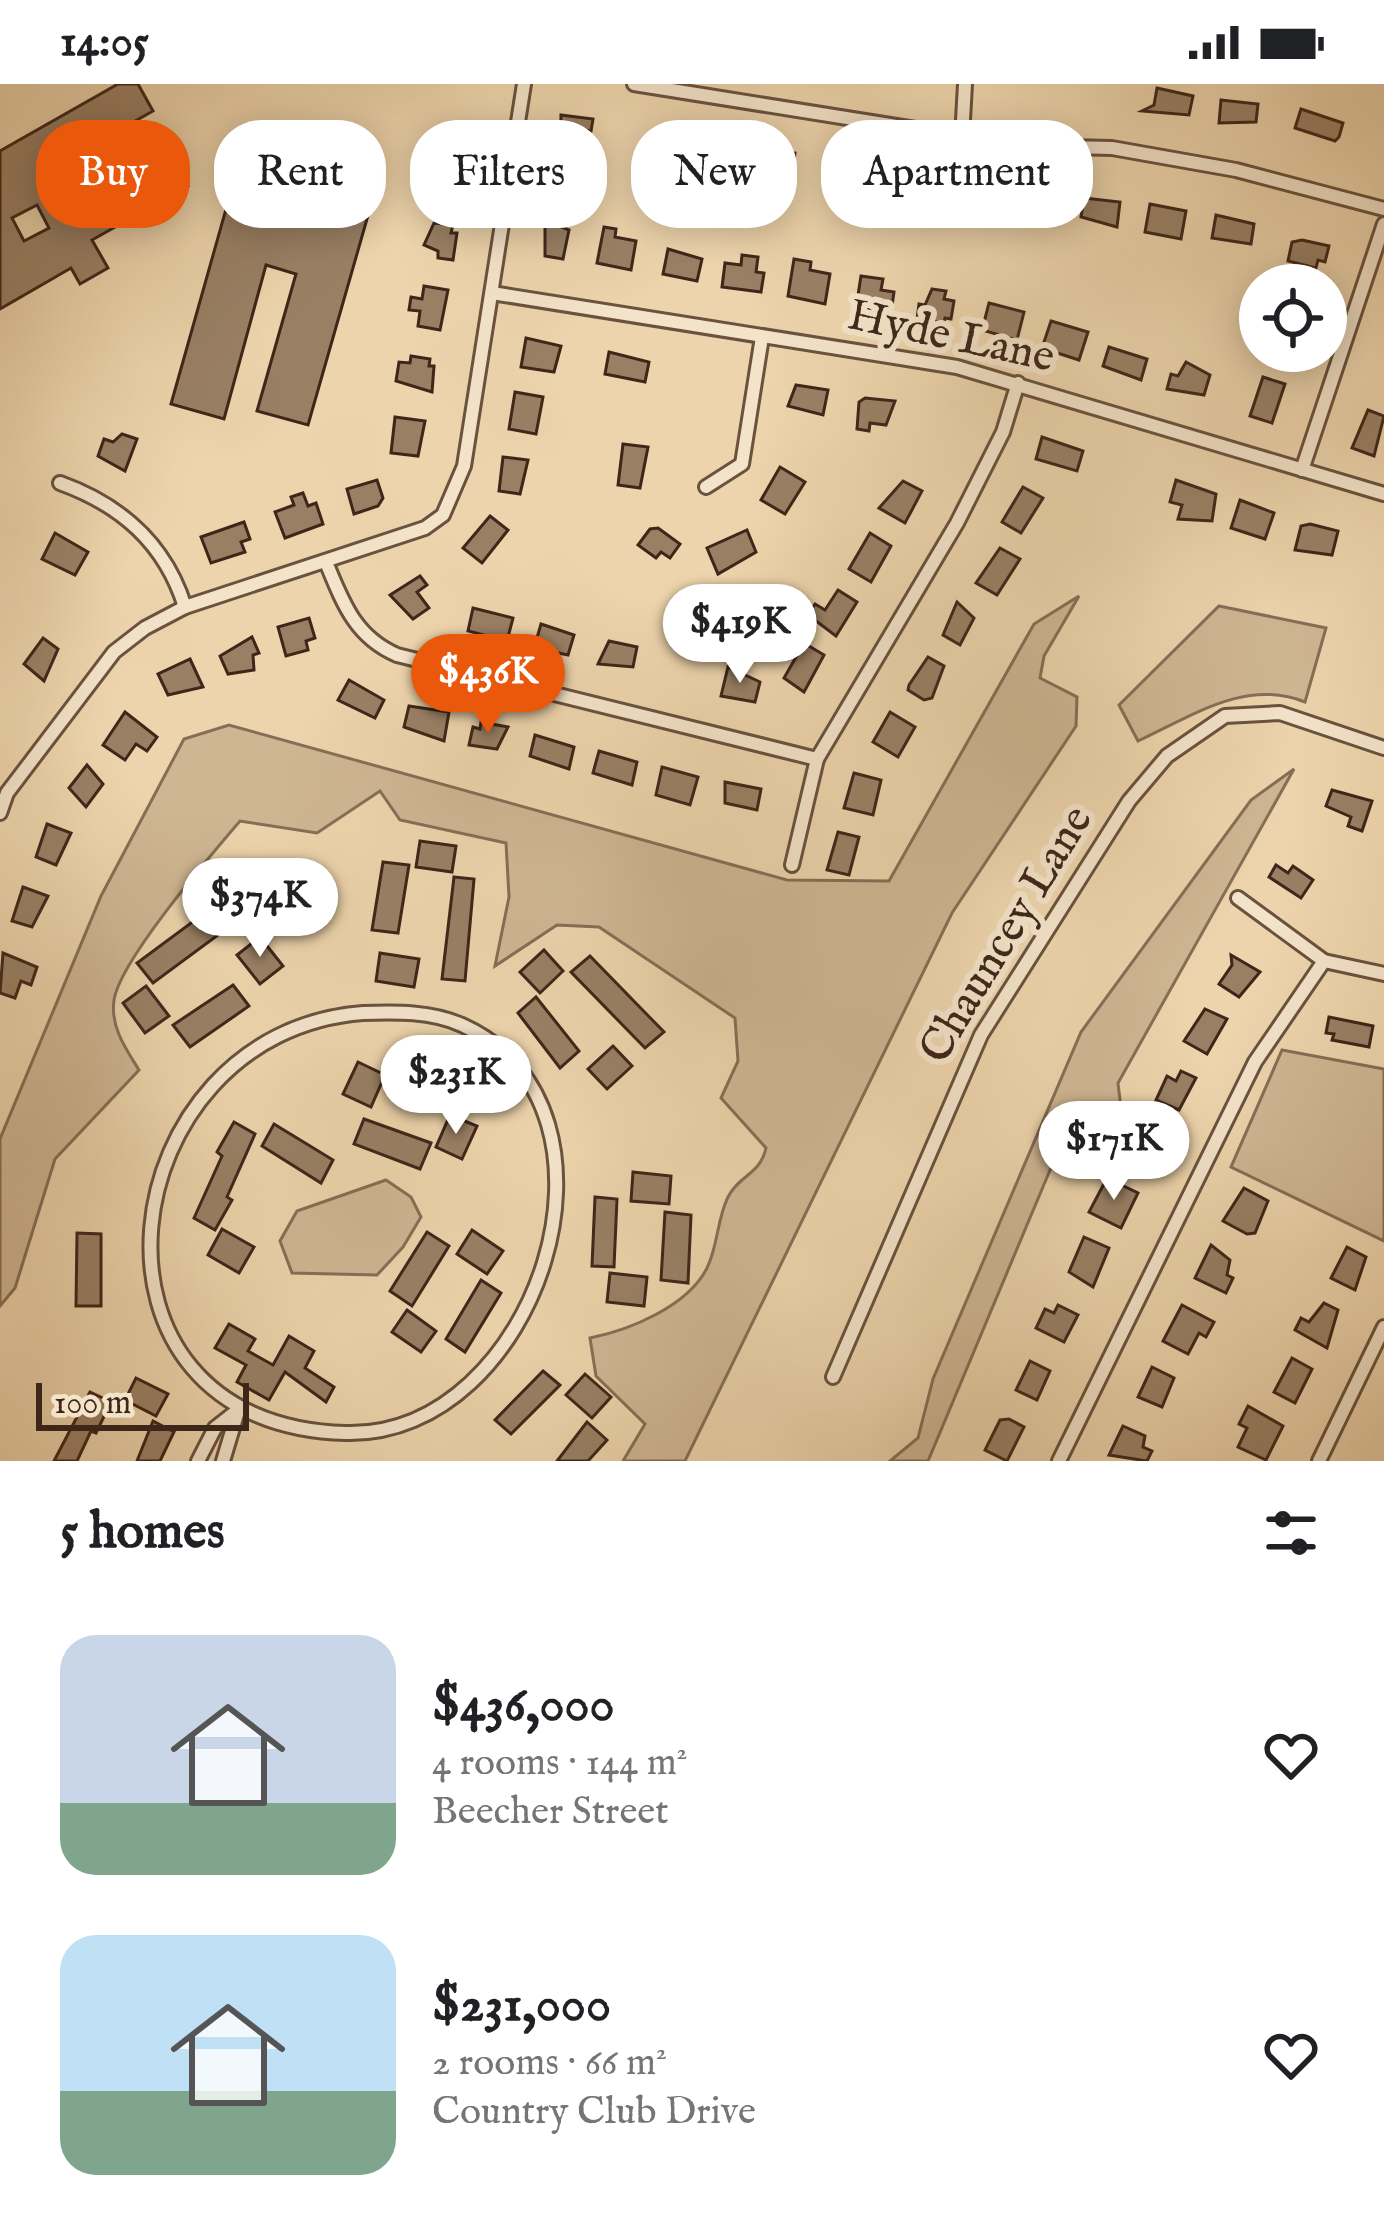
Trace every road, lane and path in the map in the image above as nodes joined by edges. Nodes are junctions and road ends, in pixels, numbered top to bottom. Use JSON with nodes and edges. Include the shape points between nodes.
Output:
{"nodes":[{"id":1,"x":524,"y":84,"type":"edge"},
{"id":2,"x":634,"y":84,"type":"edge"},
{"id":3,"x":965,"y":84,"type":"edge"},
{"id":4,"x":684,"y":87,"type":"edge"},
{"id":5,"x":864,"y":120,"type":"edge"},
{"id":6,"x":963,"y":120,"type":"edge"},
{"id":7,"x":1093,"y":147,"type":"edge"},
{"id":8,"x":1384,"y":209,"type":"edge"},
{"id":9,"x":1384,"y":224,"type":"edge"},
{"id":10,"x":492,"y":293,"type":"junction"},
{"id":11,"x":763,"y":337,"type":"junction"},
{"id":12,"x":1018,"y":382,"type":"junction"},
{"id":13,"x":1302,"y":470,"type":"junction"},
{"id":14,"x":60,"y":483,"type":"dead end"},
{"id":15,"x":706,"y":487,"type":"dead end"},
{"id":16,"x":1384,"y":494,"type":"edge"},
{"id":17,"x":326,"y":562,"type":"junction"},
{"id":18,"x":185,"y":607,"type":"junction"},
{"id":19,"x":1384,"y":748,"type":"edge"},
{"id":20,"x":818,"y":759,"type":"junction"},
{"id":21,"x":3,"y":791,"type":"edge"},
{"id":22,"x":0,"y":813,"type":"edge"},
{"id":23,"x":792,"y":865,"type":"dead end"},
{"id":24,"x":1238,"y":898,"type":"dead end"},
{"id":25,"x":1324,"y":961,"type":"junction"},
{"id":26,"x":1384,"y":974,"type":"edge"},
{"id":27,"x":1384,"y":1327,"type":"edge"},
{"id":28,"x":833,"y":1377,"type":"dead end"},
{"id":29,"x":238,"y":1410,"type":"junction"},
{"id":30,"x":198,"y":1461,"type":"edge"},
{"id":31,"x":224,"y":1461,"type":"edge"},
{"id":32,"x":1059,"y":1461,"type":"edge"},
{"id":33,"x":1318,"y":1461,"type":"edge"}],
"edges":[{"from":1,"to":10,"type":"street"},
{"from":2,"to":4,"type":"street"},
{"from":3,"to":6,"type":"street"},
{"from":4,"to":5,"type":"street"},
{"from":7,"to":8,"type":"street","via":[[1236,170]]},
{"from":9,"to":13,"type":"street"},
{"from":10,"to":11,"type":"street","name":"Hyde Lane"},
{"from":10,"to":17,"type":"street","via":[[464,466],[443,515]]},
{"from":11,"to":12,"type":"street","name":"Hyde Lane"},
{"from":11,"to":15,"type":"street","via":[[742,464]]},
{"from":12,"to":13,"type":"street","name":"Hyde Lane"},
{"from":12,"to":20,"type":"street","via":[[1003,432],[957,523]]},
{"from":13,"to":16,"type":"street","name":"Hyde Lane"},
{"from":14,"to":18,"type":"street","via":[[128,516],[176,577]]},
{"from":17,"to":18,"type":"street"},
{"from":17,"to":20,"type":"street","via":[[370,643],[398,655]]},
{"from":18,"to":21,"type":"street","via":[[114,652]]},
{"from":19,"to":28,"type":"street","name":"Chauncey Lane","via":[[1280,713],[1225,716],[1167,756],[1129,800],[981,1035]]},
{"from":20,"to":23,"type":"street"},
{"from":21,"to":22,"type":"street"},
{"from":24,"to":25,"type":"street"},
{"from":25,"to":26,"type":"street"},
{"from":25,"to":32,"type":"street","via":[[1255,1062]]},
{"from":27,"to":33,"type":"street"},
{"from":29,"to":29,"type":"street","via":[[303,1430],[384,1431],[464,1390],[518,1328],[550,1237],[553,1148],[518,1071],[470,1029],[380,1012],[286,1030],[242,1057],[187,1118],[156,1196],[155,1285],[185,1364]]},
{"from":29,"to":30,"type":"street","via":[[215,1428]]},
{"from":29,"to":31,"type":"street"}]}
